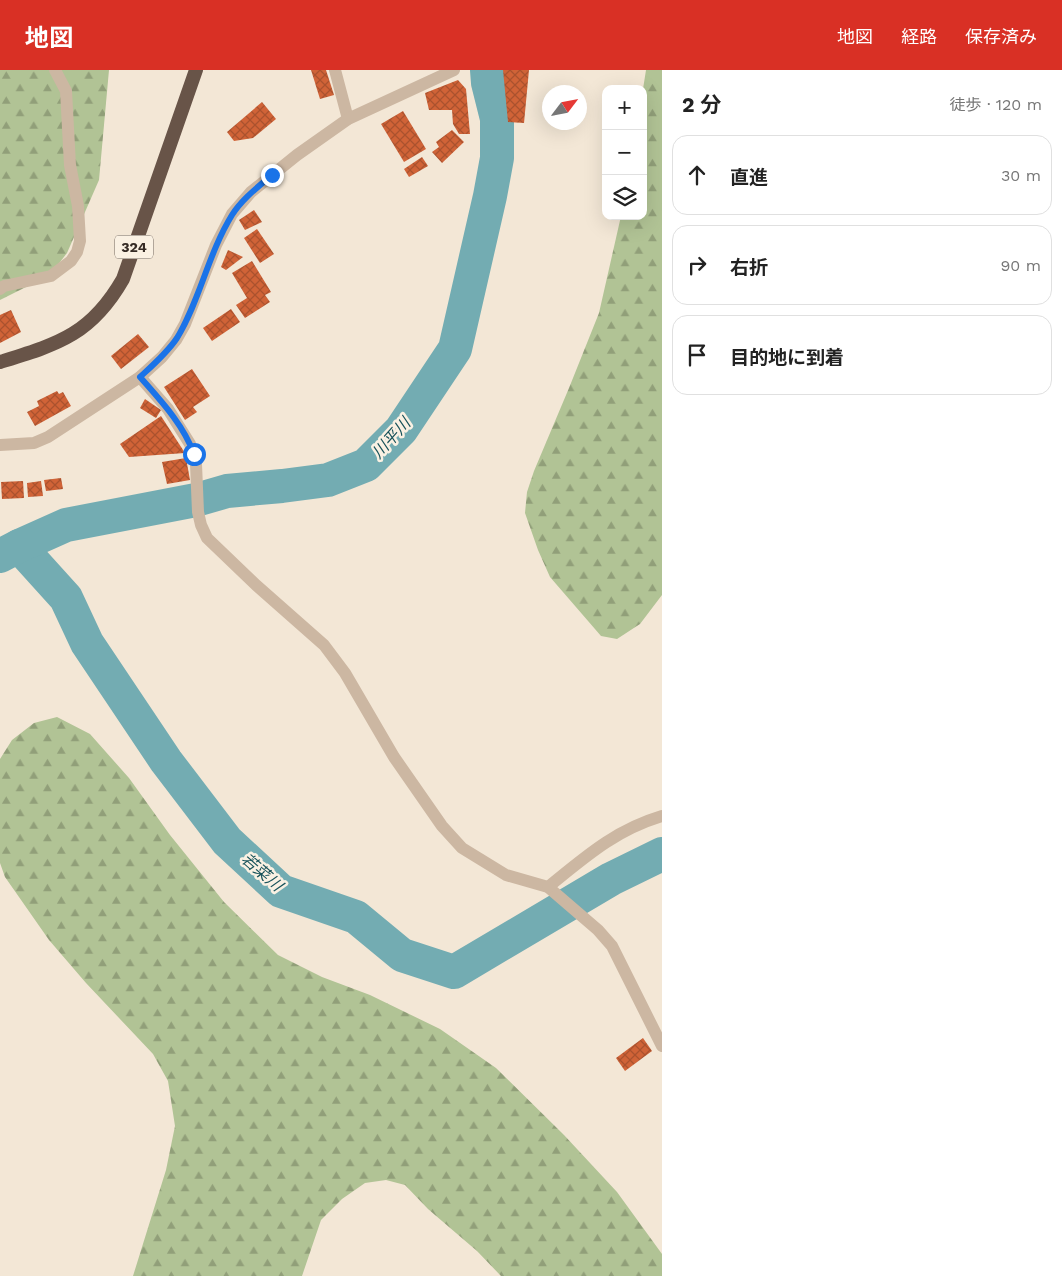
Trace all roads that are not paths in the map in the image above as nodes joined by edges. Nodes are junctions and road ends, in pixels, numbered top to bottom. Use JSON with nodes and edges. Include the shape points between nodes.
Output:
{"nodes":[{"id":1,"x":55,"y":70,"type":"edge"},
{"id":2,"x":196,"y":70,"type":"edge"},
{"id":3,"x":335,"y":70,"type":"edge"},
{"id":4,"x":454,"y":70,"type":"edge"},
{"id":5,"x":348,"y":119,"type":"junction"},
{"id":6,"x":0,"y":288,"type":"edge"},
{"id":7,"x":0,"y":362,"type":"edge"},
{"id":8,"x":140,"y":377,"type":"junction"},
{"id":9,"x":0,"y":445,"type":"edge"},
{"id":10,"x":662,"y":816,"type":"edge"},
{"id":11,"x":552,"y":890,"type":"junction"},
{"id":12,"x":662,"y":1046,"type":"edge"}],
"edges":[{"from":1,"to":6,"type":"street","via":[[66,91],[70,165],[78,206],[80,241],[71,261],[51,276]]},
{"from":2,"to":7,"type":"highway","number":"324","via":[[123,279],[114,294],[79,331],[36,351]]},
{"from":3,"to":5,"type":"street"},
{"from":4,"to":5,"type":"street"},
{"from":5,"to":8,"type":"street","via":[[251,192],[232,214],[176,340]]},
{"from":8,"to":9,"type":"street","via":[[48,437],[34,443]]},
{"from":8,"to":11,"type":"street","via":[[168,409],[190,444],[196,464],[200,525],[207,538],[324,645],[345,673],[399,765],[442,826],[462,848],[506,875]]},
{"from":10,"to":11,"type":"street","via":[[620,833],[594,849]]},
{"from":11,"to":12,"type":"street","via":[[612,946]]}]}
